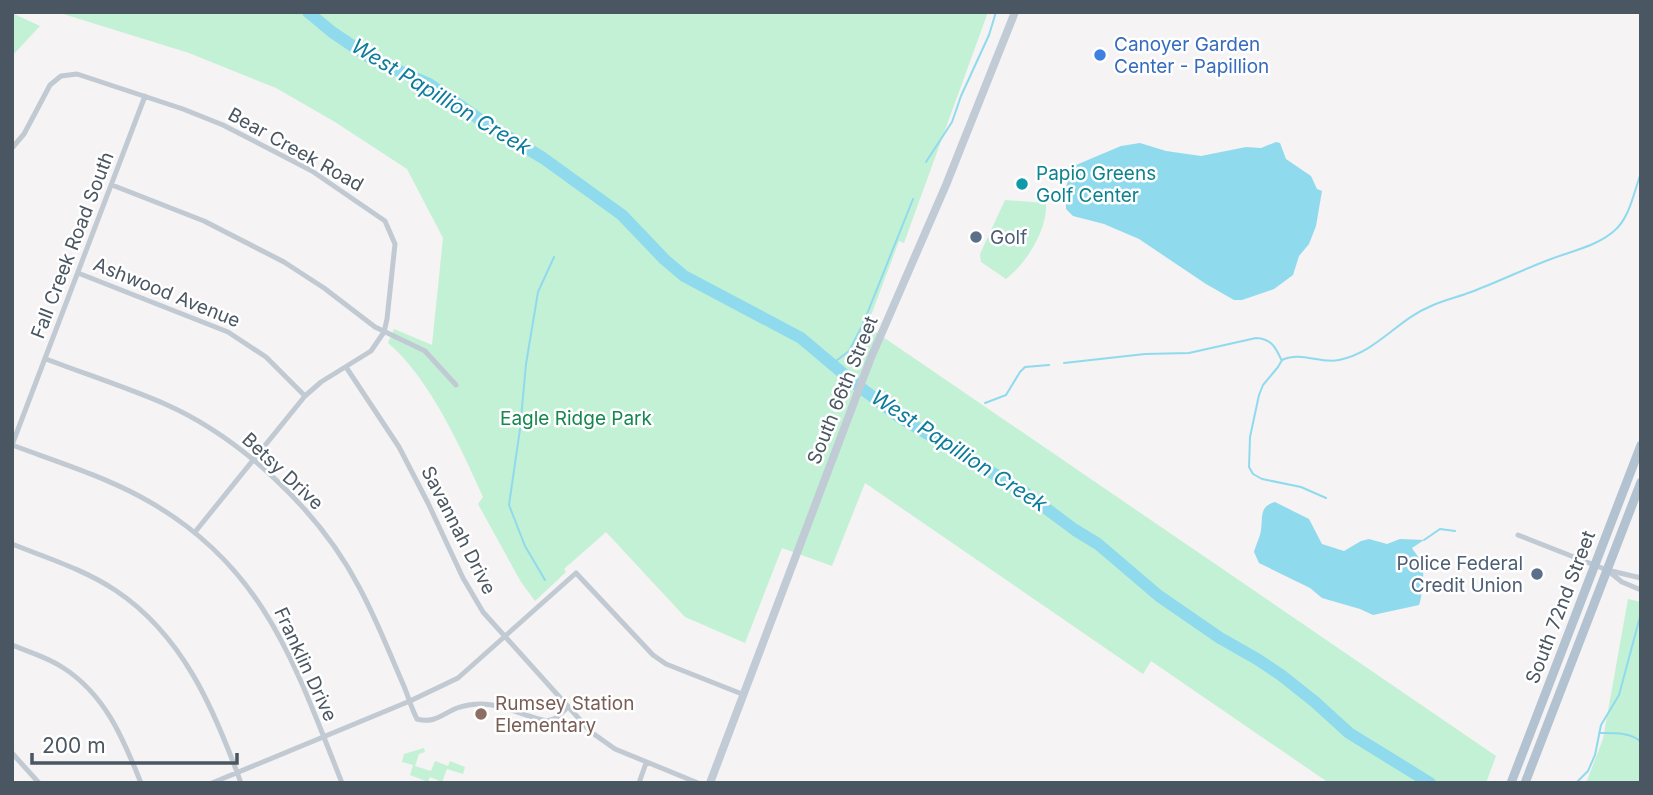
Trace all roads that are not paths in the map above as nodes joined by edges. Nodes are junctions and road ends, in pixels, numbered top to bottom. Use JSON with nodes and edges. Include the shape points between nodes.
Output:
{"nodes":[{"id":1,"x":1015,"y":12,"type":"edge"},
{"id":2,"x":145,"y":96,"type":"junction"},
{"id":3,"x":12,"y":148,"type":"edge"},
{"id":4,"x":112,"y":185,"type":"junction"},
{"id":5,"x":78,"y":272,"type":"junction"},
{"id":6,"x":384,"y":332,"type":"junction"},
{"id":7,"x":46,"y":359,"type":"junction"},
{"id":8,"x":346,"y":367,"type":"junction"},
{"id":9,"x":456,"y":385,"type":"dead end"},
{"id":10,"x":305,"y":396,"type":"junction"},
{"id":11,"x":12,"y":445,"type":"edge"},
{"id":12,"x":1641,"y":445,"type":"edge"},
{"id":13,"x":254,"y":461,"type":"junction"},
{"id":14,"x":1641,"y":482,"type":"edge"},
{"id":15,"x":195,"y":532,"type":"junction"},
{"id":16,"x":1518,"y":535,"type":"dead end"},
{"id":17,"x":12,"y":544,"type":"edge"},
{"id":18,"x":1595,"y":565,"type":"junction"},
{"id":19,"x":1607,"y":570,"type":"junction"},
{"id":20,"x":1641,"y":578,"type":"edge"},
{"id":21,"x":1641,"y":590,"type":"edge"},
{"id":22,"x":505,"y":638,"type":"junction"},
{"id":23,"x":12,"y":645,"type":"edge"},
{"id":24,"x":742,"y":694,"type":"junction"},
{"id":25,"x":410,"y":701,"type":"junction"},
{"id":26,"x":567,"y":708,"type":"junction"},
{"id":27,"x":323,"y":736,"type":"junction"},
{"id":28,"x":12,"y":753,"type":"edge"},
{"id":29,"x":646,"y":763,"type":"junction"},
{"id":30,"x":237,"y":773,"type":"junction"},
{"id":31,"x":39,"y":783,"type":"edge"},
{"id":32,"x":141,"y":783,"type":"edge"},
{"id":33,"x":212,"y":783,"type":"edge"},
{"id":34,"x":241,"y":783,"type":"edge"},
{"id":35,"x":342,"y":783,"type":"edge"},
{"id":36,"x":639,"y":783,"type":"edge"},
{"id":37,"x":698,"y":783,"type":"edge"},
{"id":38,"x":709,"y":783,"type":"edge"},
{"id":39,"x":1511,"y":783,"type":"edge"},
{"id":40,"x":1525,"y":783,"type":"edge"}],
"edges":[{"from":1,"to":24,"type":"street","name":"South 66th Street","via":[[870,360]]},
{"from":2,"to":3,"type":"street","name":"Bear Creek Road","via":[[77,74],[61,76],[50,85]]},
{"from":2,"to":4,"type":"street","name":"Fall Creek Road South"},
{"from":2,"to":6,"type":"street","name":"Bear Creek Road","via":[[270,147],[385,221],[395,244]]},
{"from":4,"to":5,"type":"street","name":"Fall Creek Road South"},
{"from":4,"to":6,"type":"street","via":[[243,239],[314,281]]},
{"from":5,"to":7,"type":"street","name":"Fall Creek Road South"},
{"from":5,"to":10,"type":"street","name":"Ashwood Avenue","via":[[228,332],[266,357]]},
{"from":6,"to":8,"type":"street","via":[[371,351]]},
{"from":6,"to":9,"type":"street","via":[[425,351]]},
{"from":7,"to":11,"type":"street","name":"Fall Creek Road South"},
{"from":7,"to":13,"type":"street","name":"Betsy Drive","via":[[166,405]]},
{"from":8,"to":10,"type":"street"},
{"from":8,"to":22,"type":"street","name":"Savannah Drive","via":[[399,447],[466,584]]},
{"from":10,"to":13,"type":"street"},
{"from":11,"to":15,"type":"street","name":"Franklin Drive","via":[[111,483]]},
{"from":12,"to":18,"type":"main road","name":"South 72nd Street"},
{"from":13,"to":15,"type":"street"},
{"from":13,"to":25,"type":"street","name":"Betsy Drive","via":[[334,546],[358,585]]},
{"from":14,"to":19,"type":"main road","name":"South 72nd Street"},
{"from":15,"to":27,"type":"street","name":"Franklin Drive","via":[[229,564],[272,621]]},
{"from":16,"to":18,"type":"street"},
{"from":17,"to":30,"type":"street","via":[[97,579],[155,623],[190,667]]},
{"from":18,"to":19,"type":"street"},
{"from":18,"to":39,"type":"main road","name":"South 72nd Street"},
{"from":19,"to":20,"type":"street"},
{"from":19,"to":21,"type":"street"},
{"from":19,"to":40,"type":"main road","name":"South 72nd Street"},
{"from":22,"to":24,"type":"street","via":[[576,573],[653,655]]},
{"from":22,"to":25,"type":"street","via":[[458,678]]},
{"from":22,"to":26,"type":"street","name":"Savannah Drive"},
{"from":23,"to":32,"type":"street","via":[[62,667],[93,693],[119,732]]},
{"from":24,"to":38,"type":"street","name":"South 66th Street"},
{"from":25,"to":26,"type":"street","name":"Betsy Drive","via":[[417,719],[425,721],[482,703],[547,721]]},
{"from":25,"to":27,"type":"street"},
{"from":26,"to":29,"type":"street","name":"Savannah Drive","via":[[599,738]]},
{"from":27,"to":30,"type":"street"},
{"from":27,"to":35,"type":"street","name":"Franklin Drive"},
{"from":28,"to":31,"type":"street"},
{"from":29,"to":36,"type":"street"},
{"from":29,"to":37,"type":"street","name":"Savannah Drive"},
{"from":30,"to":33,"type":"street"},
{"from":30,"to":34,"type":"street"}]}
